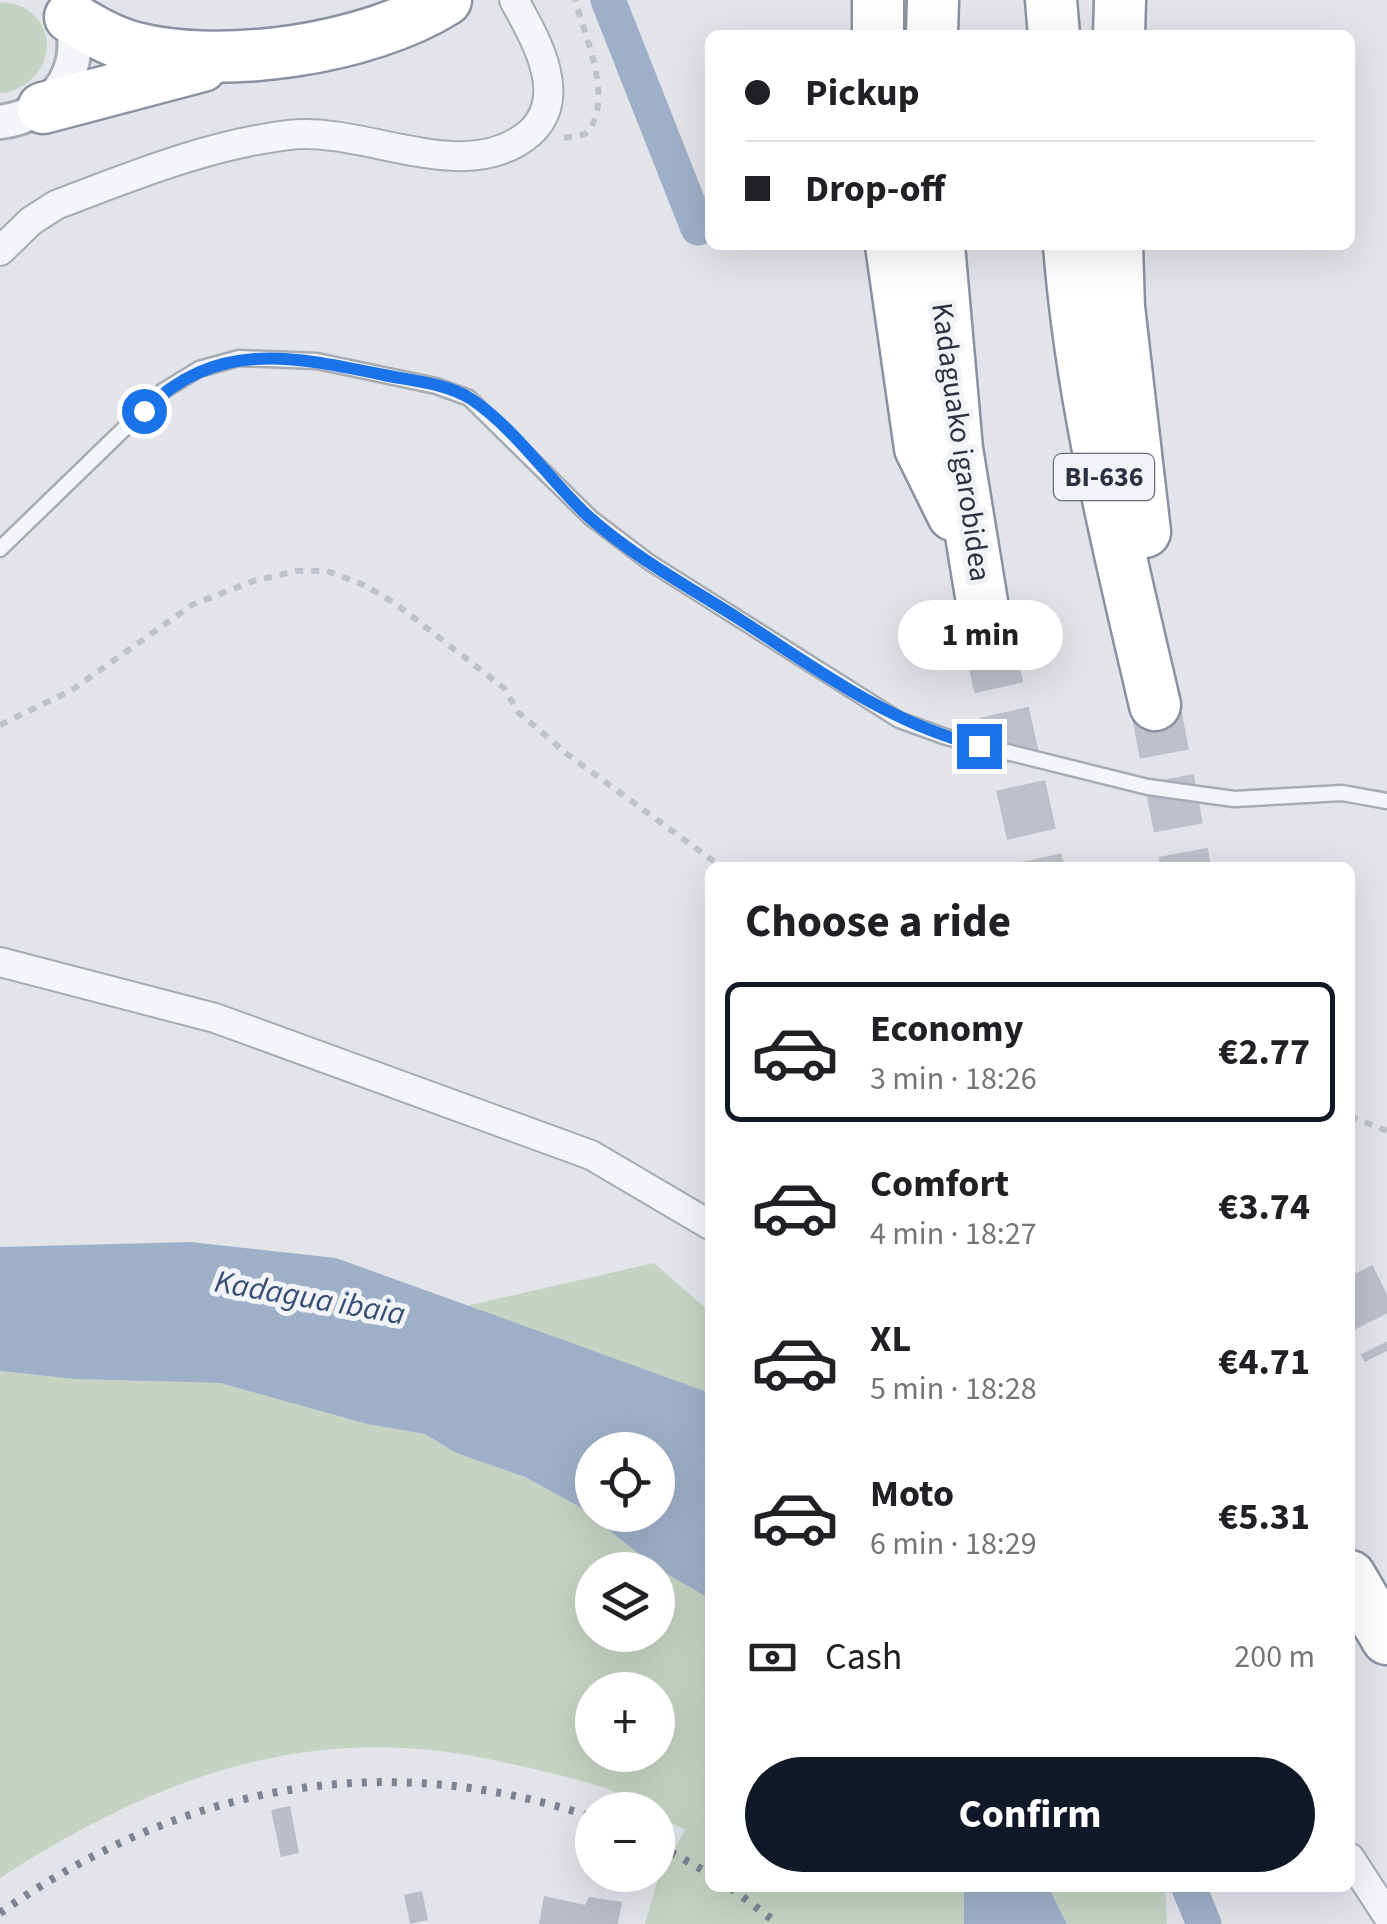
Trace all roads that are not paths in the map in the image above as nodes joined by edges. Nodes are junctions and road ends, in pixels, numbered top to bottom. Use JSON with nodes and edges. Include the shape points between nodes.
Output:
{"nodes":[{"id":1,"x":446,"y":0,"type":"edge"},
{"id":2,"x":514,"y":0,"type":"edge"},
{"id":3,"x":878,"y":0,"type":"edge"},
{"id":4,"x":932,"y":0,"type":"edge"},
{"id":5,"x":1052,"y":0,"type":"edge"},
{"id":6,"x":1120,"y":0,"type":"edge"},
{"id":7,"x":65,"y":8,"type":"edge"},
{"id":8,"x":878,"y":30,"type":"edge"},
{"id":9,"x":932,"y":30,"type":"edge"},
{"id":10,"x":1054,"y":30,"type":"edge"},
{"id":11,"x":1119,"y":30,"type":"edge"},
{"id":12,"x":244,"y":55,"type":"junction"},
{"id":13,"x":15,"y":119,"type":"edge"},
{"id":14,"x":891,"y":250,"type":"edge"},
{"id":15,"x":939,"y":250,"type":"edge"},
{"id":16,"x":1070,"y":250,"type":"edge"},
{"id":17,"x":1117,"y":250,"type":"edge"},
{"id":18,"x":0,"y":251,"type":"edge"},
{"id":19,"x":0,"y":549,"type":"edge"},
{"id":20,"x":978,"y":568,"type":"junction"},
{"id":21,"x":1138,"y":632,"type":"junction"},
{"id":22,"x":988,"y":640,"type":"tunnel mouth"},
{"id":23,"x":1154,"y":706,"type":"tunnel mouth"},
{"id":24,"x":1387,"y":801,"type":"edge"},
{"id":25,"x":0,"y":962,"type":"edge"},
{"id":26,"x":705,"y":1222,"type":"edge"},
{"id":27,"x":1355,"y":1585,"type":"edge"},
{"id":28,"x":1387,"y":1639,"type":"edge"},
{"id":29,"x":1355,"y":1866,"type":"edge"},
{"id":30,"x":1387,"y":1916,"type":"edge"}],
"edges":[{"from":1,"to":12,"type":"highway","via":[[335,42]]},
{"from":2,"to":18,"type":"street","via":[[548,78],[548,102],[536,127],[511,146],[468,158],[319,133],[258,141],[56,205]]},
{"from":3,"to":8,"type":"highway"},
{"from":4,"to":9,"type":"highway"},
{"from":5,"to":10,"type":"highway"},
{"from":6,"to":11,"type":"highway"},
{"from":7,"to":12,"type":"highway","via":[[133,47]]},
{"from":7,"to":13,"type":"street","via":[[75,40],[70,72]]},
{"from":12,"to":13,"type":"highway"},
{"from":14,"to":20,"type":"highway","via":[[920,448]]},
{"from":15,"to":20,"type":"highway","name":"Kadaguako igarobidea","via":[[957,449]]},
{"from":16,"to":21,"type":"highway","number":"BI-636","via":[[1089,402]]},
{"from":17,"to":21,"type":"highway","via":[[1146,536]]},
{"from":19,"to":24,"type":"lane","via":[[163,392],[199,369],[240,358],[317,361],[469,398],[591,518],[649,562],[899,720],[946,738],[1148,787],[1234,799],[1342,793]]},
{"from":20,"to":22,"type":"highway","name":"Kadaguako igarobidea"},
{"from":21,"to":23,"type":"highway","number":"BI-636"},
{"from":25,"to":26,"type":"street","via":[[215,1018],[591,1155]]},
{"from":27,"to":28,"type":"highway"},
{"from":29,"to":30,"type":"street"}]}
